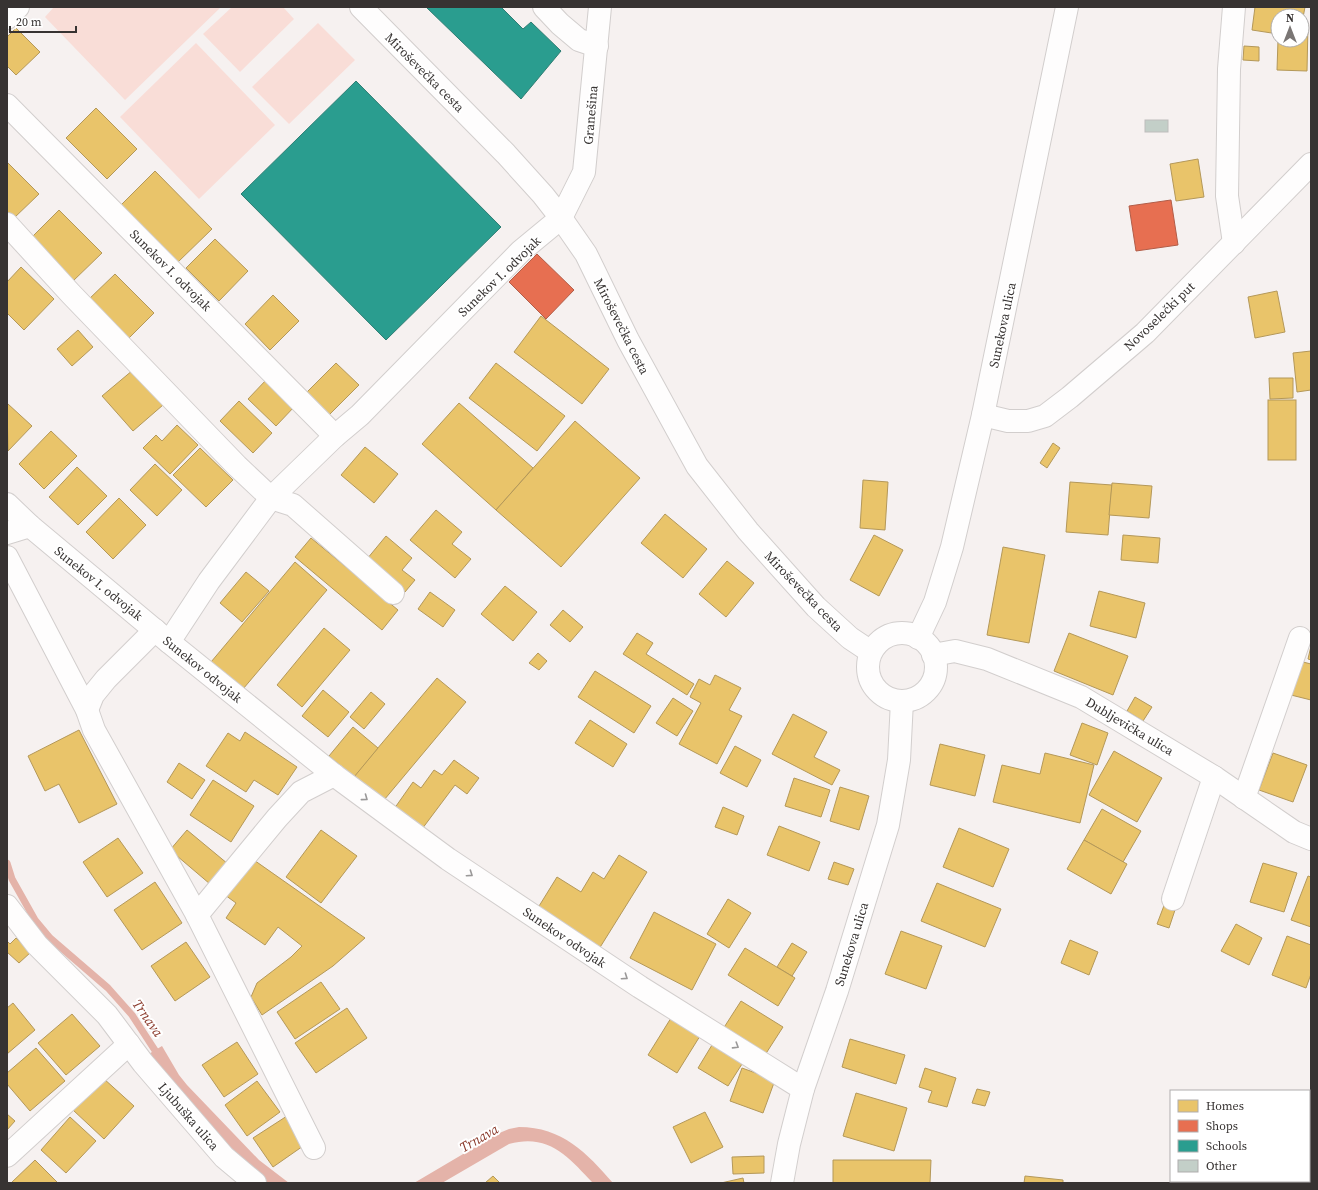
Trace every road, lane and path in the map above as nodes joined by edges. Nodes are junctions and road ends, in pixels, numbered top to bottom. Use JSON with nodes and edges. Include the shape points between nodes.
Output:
{"nodes":[{"id":1,"x":18,"y":7,"type":"edge"},
{"id":2,"x":361,"y":7,"type":"edge"},
{"id":3,"x":544,"y":7,"type":"edge"},
{"id":4,"x":600,"y":7,"type":"edge"},
{"id":5,"x":1067,"y":7,"type":"edge"},
{"id":6,"x":1234,"y":7,"type":"edge"},
{"id":7,"x":7,"y":18,"type":"edge"},
{"id":8,"x":597,"y":46,"type":"junction"},
{"id":9,"x":7,"y":105,"type":"edge"},
{"id":10,"x":1311,"y":164,"type":"edge"},
{"id":11,"x":562,"y":218,"type":"junction"},
{"id":12,"x":7,"y":224,"type":"edge"},
{"id":13,"x":1234,"y":243,"type":"junction"},
{"id":14,"x":983,"y":415,"type":"junction"},
{"id":15,"x":335,"y":436,"type":"junction"},
{"id":16,"x":271,"y":498,"type":"junction"},
{"id":17,"x":7,"y":504,"type":"edge"},
{"id":18,"x":30,"y":526,"type":"junction"},
{"id":19,"x":7,"y":533,"type":"edge"},
{"id":20,"x":7,"y":557,"type":"edge"},
{"id":21,"x":393,"y":593,"type":"dead end"},
{"id":22,"x":162,"y":636,"type":"junction"},
{"id":23,"x":918,"y":638,"type":"junction"},
{"id":24,"x":1300,"y":638,"type":"dead end"},
{"id":25,"x":871,"y":652,"type":"junction"},
{"id":26,"x":933,"y":655,"type":"junction"},
{"id":27,"x":902,"y":701,"type":"junction"},
{"id":28,"x":87,"y":710,"type":"junction"},
{"id":29,"x":334,"y":775,"type":"junction"},
{"id":30,"x":1214,"y":777,"type":"junction"},
{"id":31,"x":1244,"y":798,"type":"junction"},
{"id":32,"x":1311,"y":839,"type":"edge"},
{"id":33,"x":1173,"y":899,"type":"dead end"},
{"id":34,"x":7,"y":906,"type":"edge"},
{"id":35,"x":197,"y":915,"type":"junction"},
{"id":36,"x":129,"y":1044,"type":"junction"},
{"id":37,"x":802,"y":1089,"type":"junction"},
{"id":38,"x":314,"y":1148,"type":"dead end"},
{"id":39,"x":7,"y":1156,"type":"edge"},
{"id":40,"x":255,"y":1183,"type":"edge"},
{"id":41,"x":782,"y":1183,"type":"edge"}],
"edges":[{"from":1,"to":7,"type":"street"},
{"from":2,"to":11,"type":"street","name":"Miroševečka cesta","via":[[506,154]]},
{"from":3,"to":8,"type":"street","via":[[578,40]]},
{"from":4,"to":8,"type":"street","name":"Granešina"},
{"from":5,"to":14,"type":"street","name":"Sunekova ulica"},
{"from":6,"to":13,"type":"street","via":[[1229,69],[1227,196]]},
{"from":8,"to":11,"type":"street","name":"Granešina","via":[[584,172]]},
{"from":9,"to":15,"type":"street","name":"Sunekov I. odvojak"},
{"from":10,"to":13,"type":"street","name":"Novoselečki put"},
{"from":11,"to":15,"type":"street","name":"Sunekov I. odvojak","via":[[521,251],[360,415]]},
{"from":11,"to":25,"type":"street","name":"Miroševečka cesta","via":[[586,254],[628,340],[697,466],[748,531],[816,607],[850,638]]},
{"from":12,"to":16,"type":"street","via":[[236,466]]},
{"from":13,"to":14,"type":"street","name":"Novoselečki put","via":[[1144,333],[1045,416],[1028,421],[1008,421]]},
{"from":14,"to":23,"type":"street","name":"Sunekova ulica","via":[[952,546],[935,602]]},
{"from":15,"to":16,"type":"street","name":"Sunekov I. odvojak"},
{"from":16,"to":21,"type":"street","via":[[293,505]]},
{"from":16,"to":22,"type":"street","name":"Sunekov I. odvojak","via":[[209,581]]},
{"from":17,"to":18,"type":"street","name":"Sunekov I. odvojak"},
{"from":18,"to":19,"type":"street"},
{"from":18,"to":22,"type":"street","name":"Sunekov I. odvojak"},
{"from":20,"to":28,"type":"street"},
{"from":22,"to":28,"type":"street","name":"Sunekov odvojak","via":[[106,679],[93,695]]},
{"from":22,"to":29,"type":"street","name":"Sunekov odvojak"},
{"from":23,"to":25,"type":"street","via":[[897,633],[878,643]]},
{"from":23,"to":26,"type":"street","via":[[928,645]]},
{"from":24,"to":31,"type":"street"},
{"from":25,"to":27,"type":"street","via":[[868,674],[873,685],[880,694]]},
{"from":26,"to":27,"type":"street","via":[[936,665],[935,676],[930,686],[923,694]]},
{"from":26,"to":30,"type":"street","name":"Dubljevička ulica","via":[[955,651],[987,659],[1081,697]]},
{"from":27,"to":37,"type":"street","name":"Sunekova ulica","via":[[898,760],[888,825],[837,991]]},
{"from":28,"to":35,"type":"street","via":[[102,746]]},
{"from":29,"to":35,"type":"street","via":[[301,792]]},
{"from":29,"to":37,"type":"street","name":"Sunekov odvojak","one_way":true,"via":[[448,859],[640,987]]},
{"from":30,"to":31,"type":"street","name":"Dubljevička ulica"},
{"from":30,"to":33,"type":"street"},
{"from":31,"to":32,"type":"street","name":"Dubljevička ulica","via":[[1294,832]]},
{"from":34,"to":36,"type":"street","name":"Ljubuška ulica","via":[[37,945],[107,1015]]},
{"from":35,"to":38,"type":"street"},
{"from":36,"to":39,"type":"street"},
{"from":36,"to":40,"type":"street","name":"Ljubuška ulica","via":[[224,1157]]},
{"from":37,"to":41,"type":"street","name":"Sunekova ulica"}]}
